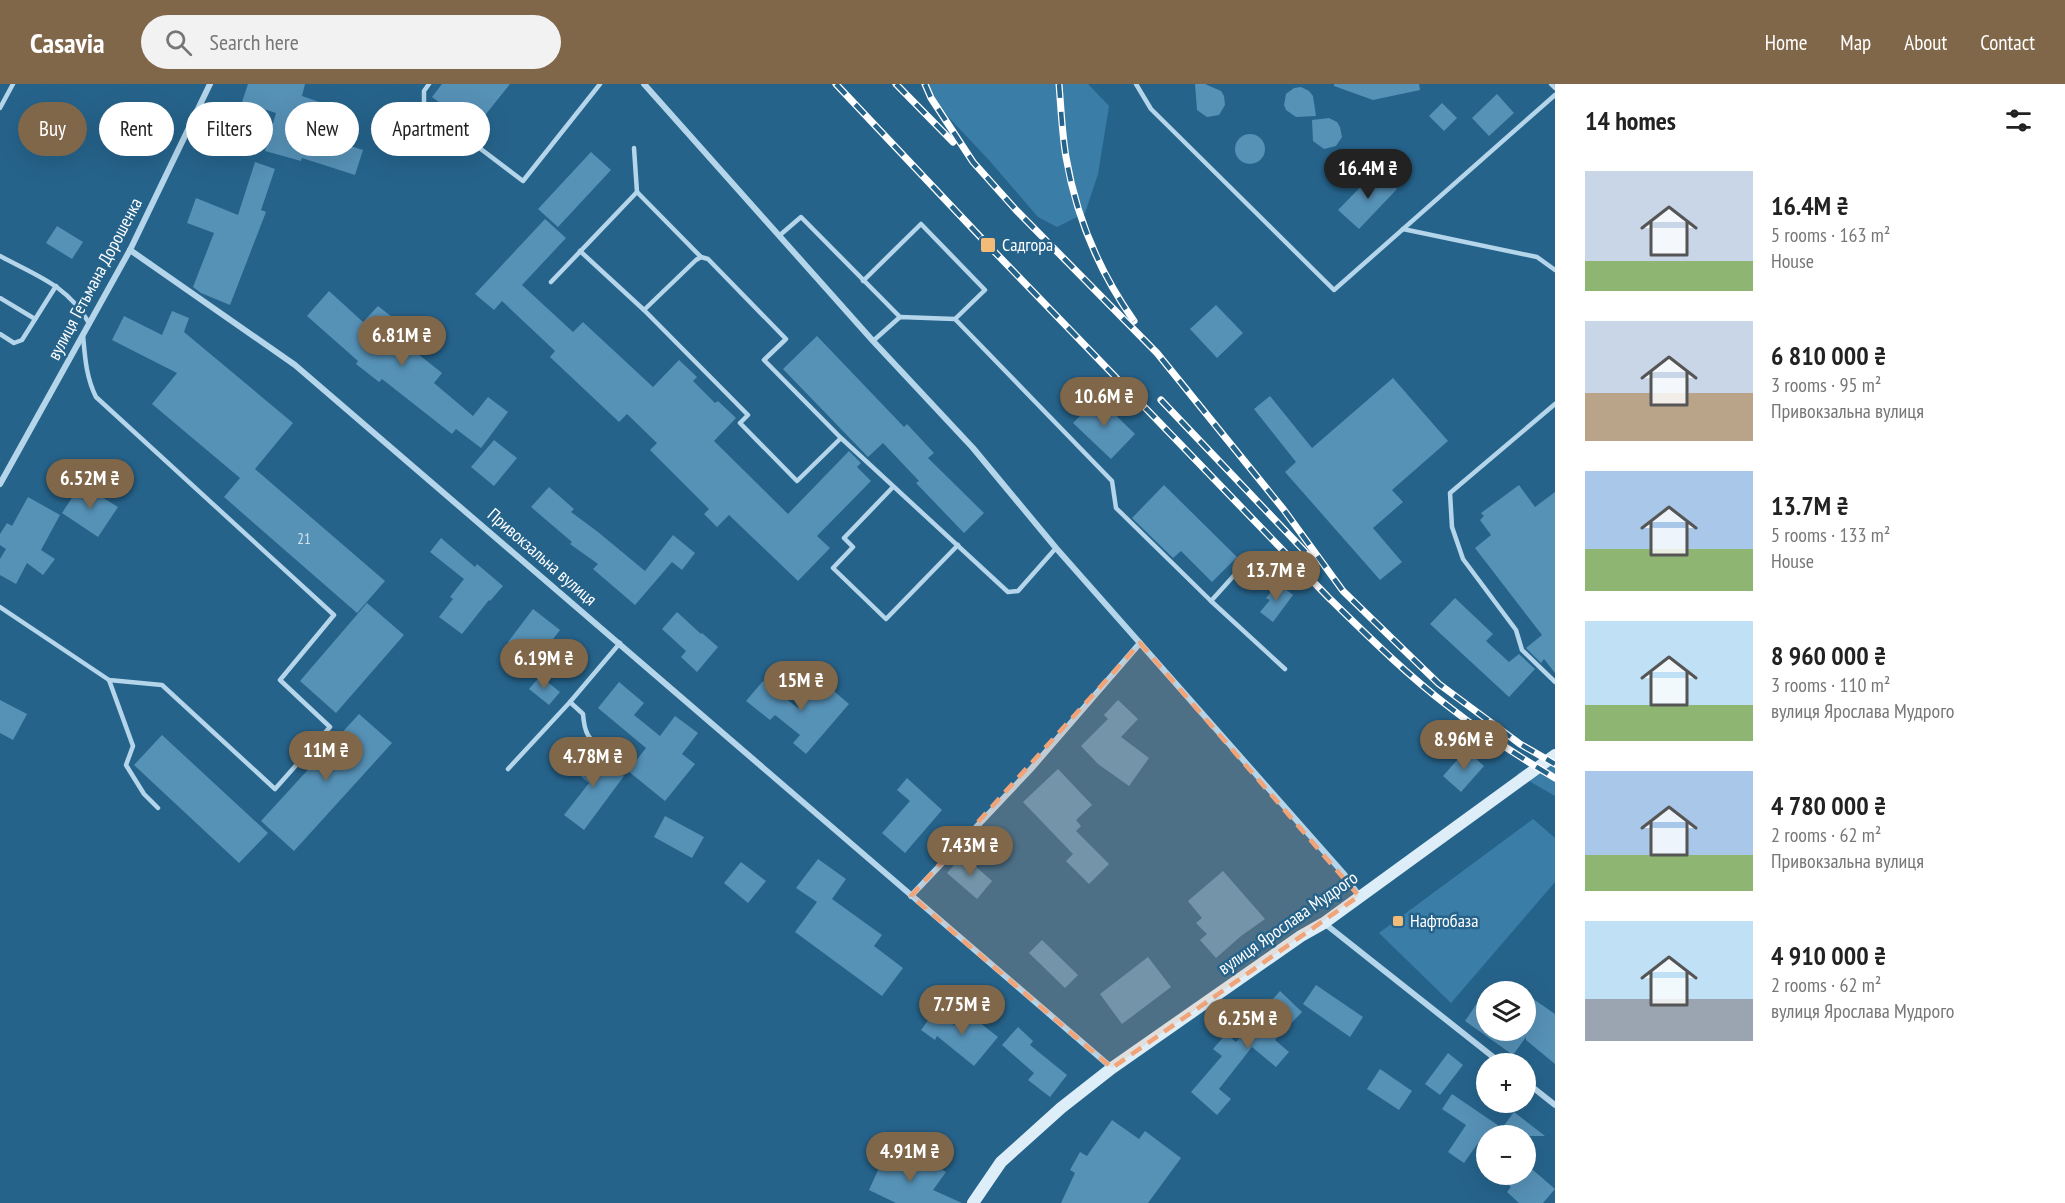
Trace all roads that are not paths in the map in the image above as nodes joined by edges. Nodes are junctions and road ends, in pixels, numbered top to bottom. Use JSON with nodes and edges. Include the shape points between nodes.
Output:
{"nodes":[{"id":1,"x":13,"y":84,"type":"edge"},
{"id":2,"x":210,"y":84,"type":"edge"},
{"id":3,"x":429,"y":84,"type":"edge"},
{"id":4,"x":600,"y":84,"type":"edge"},
{"id":5,"x":644,"y":84,"type":"edge"},
{"id":6,"x":1136,"y":84,"type":"edge"},
{"id":7,"x":1551,"y":84,"type":"edge"},
{"id":8,"x":1555,"y":88,"type":"edge"},
{"id":9,"x":1555,"y":95,"type":"edge"},
{"id":10,"x":0,"y":108,"type":"edge"},
{"id":11,"x":634,"y":148,"type":"dead end"},
{"id":12,"x":637,"y":192,"type":"junction"},
{"id":13,"x":1403,"y":229,"type":"junction"},
{"id":14,"x":780,"y":235,"type":"junction"},
{"id":15,"x":130,"y":250,"type":"junction"},
{"id":16,"x":580,"y":251,"type":"junction"},
{"id":17,"x":0,"y":256,"type":"edge"},
{"id":18,"x":700,"y":257,"type":"junction"},
{"id":19,"x":1555,"y":270,"type":"edge"},
{"id":20,"x":863,"y":281,"type":"junction"},
{"id":21,"x":551,"y":282,"type":"dead end"},
{"id":22,"x":56,"y":286,"type":"junction"},
{"id":23,"x":0,"y":298,"type":"edge"},
{"id":24,"x":644,"y":310,"type":"junction"},
{"id":25,"x":900,"y":317,"type":"junction"},
{"id":26,"x":35,"y":319,"type":"junction"},
{"id":27,"x":955,"y":319,"type":"junction"},
{"id":28,"x":89,"y":323,"type":"junction"},
{"id":29,"x":0,"y":334,"type":"edge"},
{"id":30,"x":83,"y":334,"type":"junction"},
{"id":31,"x":873,"y":341,"type":"junction"},
{"id":32,"x":1555,"y":404,"type":"edge"},
{"id":33,"x":841,"y":438,"type":"junction"},
{"id":34,"x":0,"y":484,"type":"edge"},
{"id":35,"x":893,"y":487,"type":"junction"},
{"id":36,"x":958,"y":545,"type":"junction"},
{"id":37,"x":1056,"y":548,"type":"junction"},
{"id":38,"x":1247,"y":561,"type":"dead end"},
{"id":39,"x":1211,"y":601,"type":"junction"},
{"id":40,"x":0,"y":608,"type":"edge"},
{"id":41,"x":620,"y":643,"type":"junction"},
{"id":42,"x":1140,"y":643,"type":"junction"},
{"id":43,"x":1285,"y":669,"type":"dead end"},
{"id":44,"x":109,"y":680,"type":"junction"},
{"id":45,"x":1555,"y":682,"type":"edge"},
{"id":46,"x":570,"y":702,"type":"junction"},
{"id":47,"x":610,"y":755,"type":"dead end"},
{"id":48,"x":1555,"y":755,"type":"edge"},
{"id":49,"x":508,"y":769,"type":"dead end"},
{"id":50,"x":158,"y":808,"type":"dead end"},
{"id":51,"x":911,"y":896,"type":"junction"},
{"id":52,"x":1359,"y":896,"type":"junction"},
{"id":53,"x":1324,"y":923,"type":"junction"},
{"id":54,"x":1488,"y":1053,"type":"edge"},
{"id":55,"x":1113,"y":1068,"type":"junction"},
{"id":56,"x":1536,"y":1090,"type":"edge"},
{"id":57,"x":1555,"y":1105,"type":"edge"},
{"id":58,"x":973,"y":1203,"type":"edge"}],
"edges":[{"from":1,"to":10,"type":"lane"},
{"from":2,"to":15,"type":"street","name":"вулиця Гетьмана Дорошенка"},
{"from":3,"to":4,"type":"lane","via":[[424,91],[424,106],[523,181]]},
{"from":5,"to":14,"type":"street"},
{"from":6,"to":13,"type":"lane","via":[[1151,109],[1334,290]]},
{"from":7,"to":8,"type":"lane"},
{"from":9,"to":13,"type":"lane"},
{"from":11,"to":12,"type":"lane"},
{"from":12,"to":16,"type":"lane"},
{"from":12,"to":18,"type":"lane"},
{"from":13,"to":19,"type":"lane","via":[[1537,257]]},
{"from":14,"to":20,"type":"lane","via":[[801,217]]},
{"from":14,"to":31,"type":"street"},
{"from":15,"to":28,"type":"street","name":"вулиця Гетьмана Дорошенка"},
{"from":15,"to":41,"type":"street","name":"Привокзальна вулиця","via":[[295,365]]},
{"from":16,"to":21,"type":"lane"},
{"from":16,"to":24,"type":"lane"},
{"from":17,"to":22,"type":"lane"},
{"from":18,"to":24,"type":"lane"},
{"from":18,"to":33,"type":"lane","via":[[708,259],[786,339],[764,360]]},
{"from":20,"to":25,"type":"lane"},
{"from":20,"to":27,"type":"lane","via":[[921,224],[985,290]]},
{"from":22,"to":26,"type":"lane"},
{"from":22,"to":28,"type":"lane","via":[[79,306]]},
{"from":23,"to":26,"type":"lane"},
{"from":24,"to":33,"type":"lane","via":[[748,415],[740,423],[797,481]]},
{"from":25,"to":27,"type":"lane"},
{"from":25,"to":31,"type":"lane"},
{"from":26,"to":29,"type":"lane","via":[[22,340],[14,343]]},
{"from":27,"to":39,"type":"lane","via":[[1112,481],[1116,508]]},
{"from":28,"to":30,"type":"street","name":"вулиця Гетьмана Дорошенка"},
{"from":30,"to":34,"type":"street","name":"вулиця Гетьмана Дорошенка"},
{"from":30,"to":44,"type":"lane","via":[[90,385],[96,397],[334,615],[280,680],[330,727],[275,789],[162,685]]},
{"from":31,"to":37,"type":"street","via":[[973,448]]},
{"from":32,"to":45,"type":"lane","via":[[1450,493],[1452,527],[1462,559],[1516,630],[1522,650]]},
{"from":33,"to":35,"type":"lane"},
{"from":35,"to":36,"type":"lane"},
{"from":35,"to":36,"type":"lane","via":[[843,538],[853,547],[833,568],[886,619]]},
{"from":36,"to":37,"type":"lane","via":[[1008,592],[1018,591]]},
{"from":37,"to":42,"type":"street"},
{"from":38,"to":39,"type":"lane"},
{"from":39,"to":43,"type":"lane"},
{"from":40,"to":44,"type":"lane"},
{"from":41,"to":46,"type":"lane"},
{"from":41,"to":51,"type":"street","name":"Привокзальна вулиця"},
{"from":42,"to":51,"type":"street","via":[[1031,769]]},
{"from":42,"to":52,"type":"street","via":[[1337,865]]},
{"from":44,"to":50,"type":"lane","via":[[133,746],[126,765],[144,795]]},
{"from":46,"to":47,"type":"lane","via":[[583,714],[587,736]]},
{"from":46,"to":49,"type":"lane"},
{"from":48,"to":52,"type":"main road","name":"вулиця Ярослава Мудрого"},
{"from":51,"to":55,"type":"street","name":"Привокзальна вулиця"},
{"from":52,"to":53,"type":"main road","name":"вулиця Ярослава Мудрого"},
{"from":53,"to":54,"type":"street"},
{"from":53,"to":55,"type":"main road","name":"вулиця Ярослава Мудрого"},
{"from":55,"to":58,"type":"main road","name":"вулиця Ярослава Мудрого","via":[[1001,1162]]},
{"from":56,"to":57,"type":"street"}]}
